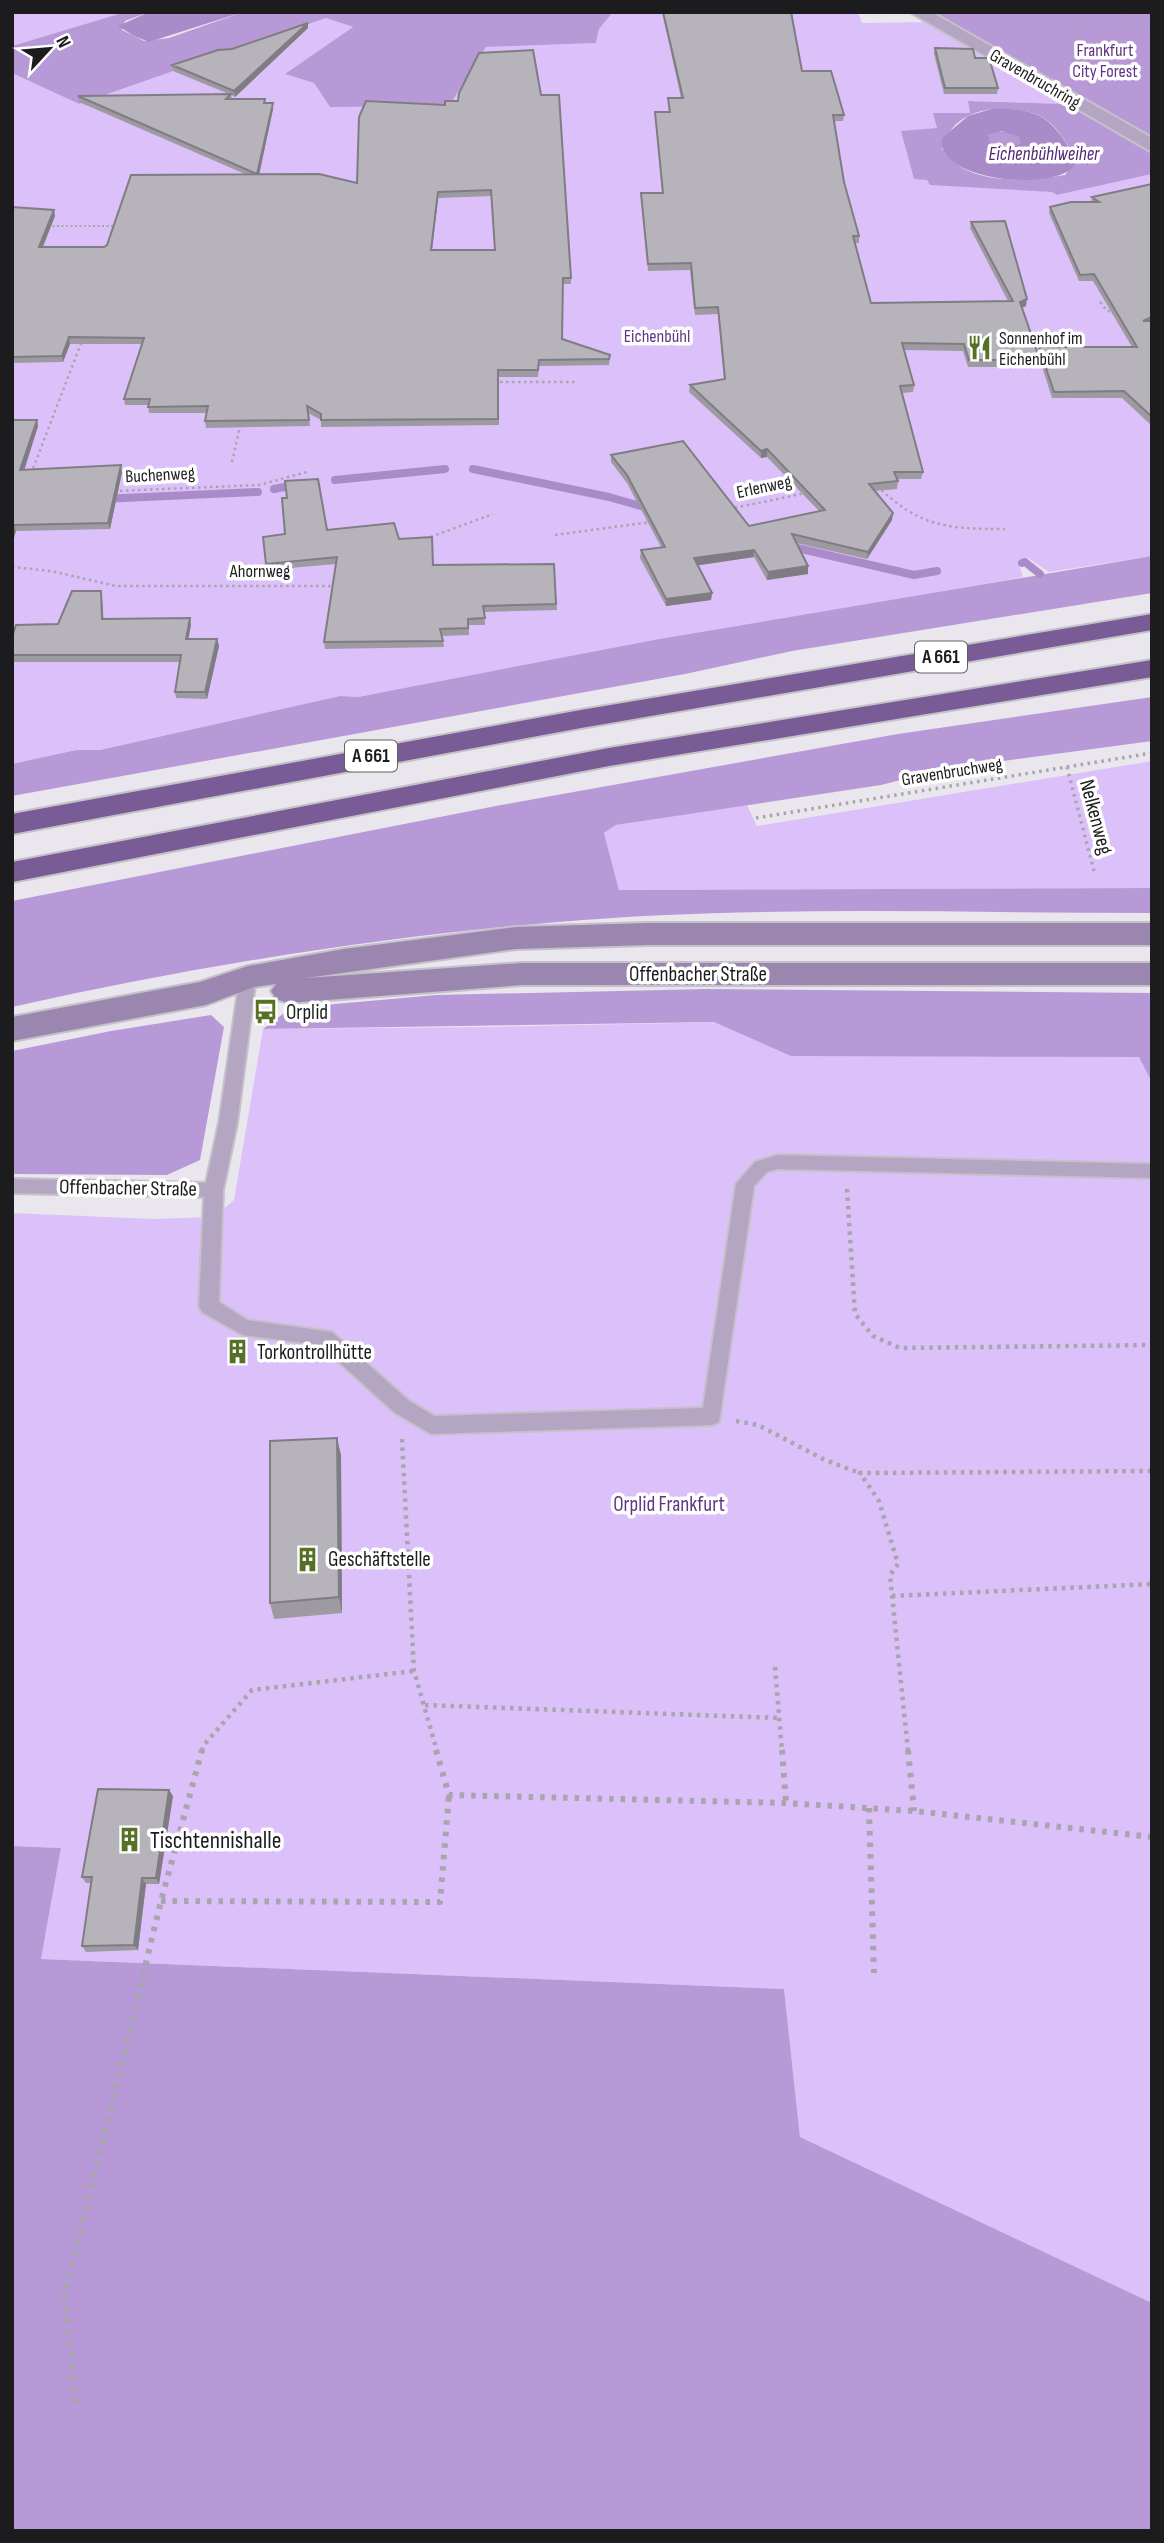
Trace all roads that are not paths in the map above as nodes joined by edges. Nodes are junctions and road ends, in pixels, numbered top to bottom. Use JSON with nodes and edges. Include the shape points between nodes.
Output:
{"nodes":[{"id":1,"x":918,"y":12,"type":"edge"},
{"id":2,"x":1152,"y":146,"type":"edge"},
{"id":3,"x":1152,"y":622,"type":"edge"},
{"id":4,"x":1152,"y":667,"type":"edge"},
{"id":5,"x":12,"y":824,"type":"edge"},
{"id":6,"x":12,"y":872,"type":"edge"},
{"id":7,"x":1152,"y":934,"type":"edge"},
{"id":8,"x":1152,"y":974,"type":"edge"},
{"id":9,"x":247,"y":986,"type":"junction"},
{"id":10,"x":12,"y":1029,"type":"edge"},
{"id":11,"x":1152,"y":1171,"type":"edge"},
{"id":12,"x":12,"y":1186,"type":"edge"},
{"id":13,"x":214,"y":1189,"type":"junction"}],
"edges":[{"from":1,"to":2,"type":"street","name":"Gravenbruchring"},
{"from":3,"to":5,"type":"highway","number":"A 661","via":[[731,691]]},
{"from":4,"to":6,"type":"highway","number":"A 661","via":[[609,757]]},
{"from":7,"to":9,"type":"main road","name":"Offenbacher Straße","via":[[529,937],[344,960]]},
{"from":8,"to":9,"type":"main road","name":"Offenbacher Straße","via":[[522,974]]},
{"from":9,"to":10,"type":"main road","name":"Offenbacher Straße"},
{"from":9,"to":13,"type":"lane","name":"Offenbacher Straße"},
{"from":11,"to":13,"type":"lane","via":[[778,1162],[761,1167],[745,1184],[712,1416],[431,1425],[401,1406],[325,1338],[243,1328],[209,1306]]},
{"from":12,"to":13,"type":"lane","name":"Offenbacher Straße"}]}
